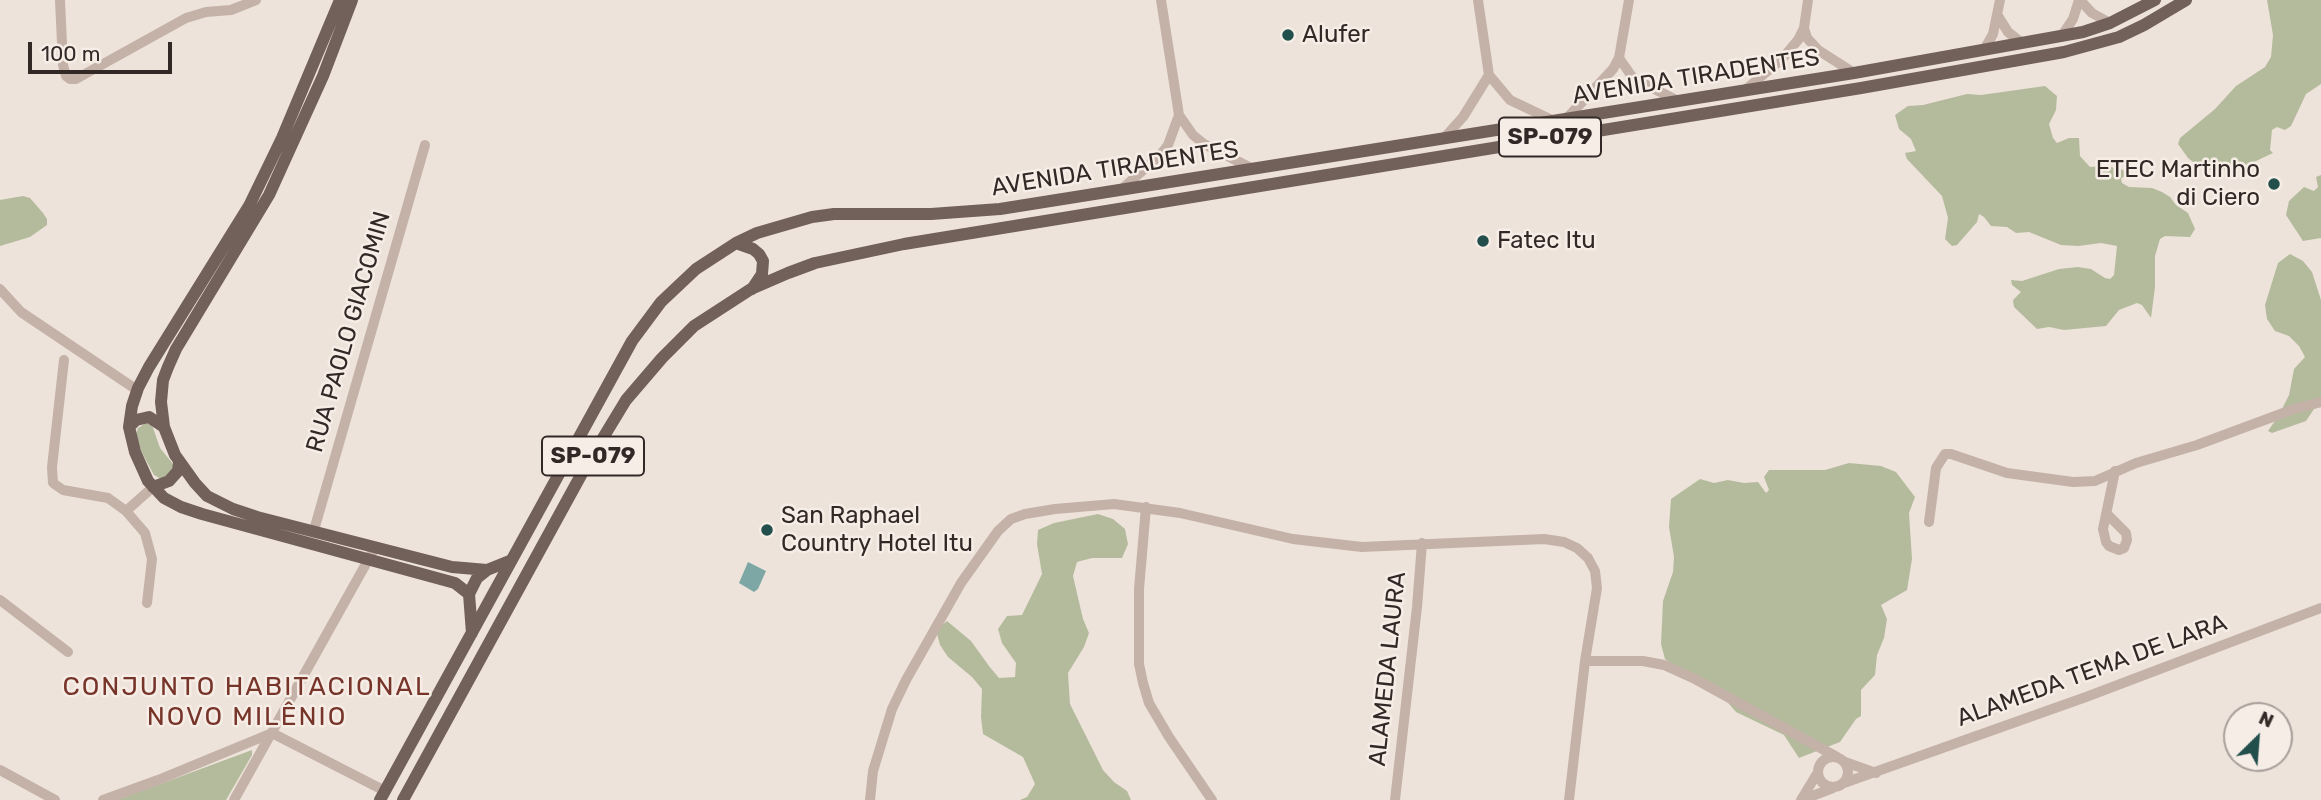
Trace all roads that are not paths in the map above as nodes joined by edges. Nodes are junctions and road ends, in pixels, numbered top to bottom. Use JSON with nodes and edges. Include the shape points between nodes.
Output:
{"nodes":[{"id":1,"x":60,"y":0,"type":"edge"},
{"id":2,"x":256,"y":0,"type":"edge"},
{"id":3,"x":340,"y":0,"type":"edge"},
{"id":4,"x":352,"y":0,"type":"edge"},
{"id":5,"x":1161,"y":0,"type":"edge"},
{"id":6,"x":1478,"y":0,"type":"edge"},
{"id":7,"x":1629,"y":0,"type":"edge"},
{"id":8,"x":1808,"y":0,"type":"edge"},
{"id":9,"x":2000,"y":0,"type":"edge"},
{"id":10,"x":2079,"y":0,"type":"edge"},
{"id":11,"x":2155,"y":0,"type":"edge"},
{"id":12,"x":2186,"y":0,"type":"edge"},
{"id":13,"x":1998,"y":16,"type":"junction"},
{"id":14,"x":2110,"y":23,"type":"junction"},
{"id":15,"x":1804,"y":28,"type":"junction"},
{"id":16,"x":2061,"y":37,"type":"junction"},
{"id":17,"x":2022,"y":43,"type":"junction"},
{"id":18,"x":1984,"y":50,"type":"junction"},
{"id":19,"x":1619,"y":58,"type":"junction"},
{"id":20,"x":1854,"y":74,"type":"junction"},
{"id":21,"x":1489,"y":75,"type":"junction"},
{"id":22,"x":1743,"y":91,"type":"junction"},
{"id":23,"x":1676,"y":100,"type":"junction"},
{"id":24,"x":1179,"y":115,"type":"junction"},
{"id":25,"x":1567,"y":118,"type":"junction"},
{"id":26,"x":1552,"y":121,"type":"junction"},
{"id":27,"x":1444,"y":138,"type":"junction"},
{"id":28,"x":425,"y":145,"type":"dead end"},
{"id":29,"x":1253,"y":169,"type":"junction"},
{"id":30,"x":1121,"y":190,"type":"junction"},
{"id":31,"x":736,"y":243,"type":"junction"},
{"id":32,"x":0,"y":289,"type":"edge"},
{"id":33,"x":751,"y":289,"type":"junction"},
{"id":34,"x":64,"y":360,"type":"dead end"},
{"id":35,"x":137,"y":390,"type":"junction"},
{"id":36,"x":2321,"y":401,"type":"edge"},
{"id":37,"x":164,"y":426,"type":"junction"},
{"id":38,"x":129,"y":427,"type":"junction"},
{"id":39,"x":179,"y":463,"type":"junction"},
{"id":40,"x":2115,"y":471,"type":"junction"},
{"id":41,"x":153,"y":487,"type":"junction"},
{"id":42,"x":1146,"y":507,"type":"junction"},
{"id":43,"x":126,"y":511,"type":"junction"},
{"id":44,"x":2107,"y":514,"type":"dead end"},
{"id":45,"x":1929,"y":522,"type":"dead end"},
{"id":46,"x":314,"y":530,"type":"junction"},
{"id":47,"x":1422,"y":543,"type":"junction"},
{"id":48,"x":376,"y":547,"type":"junction"},
{"id":49,"x":369,"y":559,"type":"junction"},
{"id":50,"x":512,"y":561,"type":"junction"},
{"id":51,"x":487,"y":570,"type":"junction"},
{"id":52,"x":469,"y":594,"type":"junction"},
{"id":53,"x":0,"y":600,"type":"edge"},
{"id":54,"x":147,"y":603,"type":"dead end"},
{"id":55,"x":2321,"y":608,"type":"edge"},
{"id":56,"x":472,"y":633,"type":"junction"},
{"id":57,"x":68,"y":652,"type":"dead end"},
{"id":58,"x":1585,"y":661,"type":"junction"},
{"id":59,"x":272,"y":733,"type":"junction"},
{"id":60,"x":1809,"y":741,"type":"junction"},
{"id":61,"x":1841,"y":760,"type":"junction"},
{"id":62,"x":1819,"y":767,"type":"junction"},
{"id":63,"x":0,"y":770,"type":"edge"},
{"id":64,"x":1877,"y":773,"type":"junction"},
{"id":65,"x":1844,"y":783,"type":"junction"},
{"id":66,"x":1833,"y":788,"type":"junction"},
{"id":67,"x":383,"y":795,"type":"edge"},
{"id":68,"x":55,"y":800,"type":"edge"},
{"id":69,"x":103,"y":800,"type":"edge"},
{"id":70,"x":234,"y":800,"type":"edge"},
{"id":71,"x":403,"y":800,"type":"edge"},
{"id":72,"x":870,"y":800,"type":"edge"},
{"id":73,"x":1212,"y":800,"type":"edge"},
{"id":74,"x":1395,"y":800,"type":"edge"},
{"id":75,"x":1569,"y":800,"type":"edge"},
{"id":76,"x":1801,"y":800,"type":"edge"}],
"edges":[{"from":1,"to":2,"type":"street","via":[[63,65],[66,76],[76,79],[186,18]]},
{"from":3,"to":35,"type":"main road","via":[[249,206]]},
{"from":4,"to":37,"type":"main road","via":[[269,195],[168,367],[161,402]]},
{"from":5,"to":24,"type":"street"},
{"from":6,"to":21,"type":"street"},
{"from":7,"to":19,"type":"street"},
{"from":8,"to":15,"type":"street"},
{"from":9,"to":13,"type":"street"},
{"from":10,"to":14,"type":"street"},
{"from":10,"to":16,"type":"street"},
{"from":11,"to":14,"type":"main road","name":"AVENIDA TIRADENTES","number":"SP-079"},
{"from":12,"to":33,"type":"main road","name":"AVENIDA TIRADENTES","number":"SP-079","via":[[2119,37],[2064,52],[904,244],[814,264]]},
{"from":13,"to":17,"type":"street"},
{"from":13,"to":18,"type":"street"},
{"from":14,"to":16,"type":"main road","name":"AVENIDA TIRADENTES","number":"SP-079"},
{"from":15,"to":20,"type":"street","via":[[1818,51]]},
{"from":15,"to":22,"type":"street","via":[[1782,59]]},
{"from":16,"to":17,"type":"main road","name":"AVENIDA TIRADENTES","number":"SP-079"},
{"from":17,"to":18,"type":"main road","name":"AVENIDA TIRADENTES","number":"SP-079"},
{"from":18,"to":20,"type":"main road","name":"AVENIDA TIRADENTES","number":"SP-079"},
{"from":19,"to":23,"type":"street","via":[[1633,78]]},
{"from":19,"to":25,"type":"street","via":[[1605,80]]},
{"from":20,"to":22,"type":"main road","name":"AVENIDA TIRADENTES","number":"SP-079"},
{"from":21,"to":26,"type":"street","via":[[1510,100]]},
{"from":21,"to":27,"type":"street"},
{"from":22,"to":23,"type":"main road","name":"AVENIDA TIRADENTES","number":"SP-079"},
{"from":23,"to":25,"type":"main road","name":"AVENIDA TIRADENTES","number":"SP-079"},
{"from":24,"to":29,"type":"street","via":[[1204,144]]},
{"from":24,"to":30,"type":"street","via":[[1168,145]]},
{"from":25,"to":26,"type":"main road","name":"AVENIDA TIRADENTES","number":"SP-079"},
{"from":26,"to":27,"type":"main road","name":"AVENIDA TIRADENTES","number":"SP-079"},
{"from":27,"to":29,"type":"main road","name":"AVENIDA TIRADENTES","number":"SP-079"},
{"from":28,"to":46,"type":"street","name":"RUA PAOLO GIACOMIN"},
{"from":29,"to":30,"type":"main road","name":"AVENIDA TIRADENTES","number":"SP-079"},
{"from":30,"to":31,"type":"main road","name":"AVENIDA TIRADENTES","number":"SP-079","via":[[1000,209],[812,217]]},
{"from":31,"to":33,"type":"main road","via":[[753,249],[763,261],[762,274]]},
{"from":31,"to":50,"type":"main road","name":"AVENIDA TIRADENTES","number":"SP-079","via":[[696,269],[638,331]]},
{"from":32,"to":35,"type":"street","via":[[21,312]]},
{"from":33,"to":71,"type":"main road","name":"AVENIDA TIRADENTES","number":"SP-079","via":[[694,326],[626,400]]},
{"from":34,"to":43,"type":"street","via":[[53,483],[63,490],[108,498]]},
{"from":35,"to":38,"type":"main road"},
{"from":36,"to":40,"type":"street"},
{"from":37,"to":38,"type":"main road","via":[[149,417]]},
{"from":37,"to":39,"type":"main road"},
{"from":38,"to":41,"type":"main road","via":[[135,452]]},
{"from":39,"to":41,"type":"main road","via":[[169,481]]},
{"from":39,"to":46,"type":"main road","via":[[218,503]]},
{"from":40,"to":44,"type":"street"},
{"from":40,"to":45,"type":"street","via":[[2095,481],[2061,481],[2007,473],[1945,454],[1937,468]]},
{"from":41,"to":43,"type":"street"},
{"from":41,"to":49,"type":"main road","via":[[181,508]]},
{"from":42,"to":47,"type":"street","via":[[1293,539],[1362,547]]},
{"from":42,"to":72,"type":"street","via":[[1114,504],[1025,513],[998,531],[961,583],[897,699],[873,771]]},
{"from":42,"to":73,"type":"street","via":[[1139,589],[1143,683],[1169,737]]},
{"from":43,"to":54,"type":"street","via":[[145,533],[152,559]]},
{"from":46,"to":48,"type":"main road"},
{"from":47,"to":58,"type":"street","via":[[1544,538],[1577,548],[1592,564],[1597,588]]},
{"from":47,"to":74,"type":"street","name":"ALAMEDA LAURA"},
{"from":48,"to":49,"type":"street"},
{"from":48,"to":51,"type":"main road","via":[[452,567]]},
{"from":49,"to":52,"type":"main road","via":[[455,583]]},
{"from":49,"to":59,"type":"street"},
{"from":50,"to":51,"type":"main road"},
{"from":50,"to":56,"type":"main road","name":"AVENIDA TIRADENTES","number":"SP-079"},
{"from":51,"to":52,"type":"main road"},
{"from":52,"to":56,"type":"main road"},
{"from":53,"to":57,"type":"street"},
{"from":55,"to":64,"type":"street","name":"ALAMEDA TEMA DE LARA"},
{"from":56,"to":67,"type":"main road","name":"AVENIDA TIRADENTES","number":"SP-079"},
{"from":58,"to":60,"type":"street","via":[[1664,665]]},
{"from":58,"to":75,"type":"street"},
{"from":59,"to":67,"type":"street"},
{"from":59,"to":69,"type":"street"},
{"from":59,"to":70,"type":"street"},
{"from":60,"to":61,"type":"street"},
{"from":60,"to":62,"type":"street"},
{"from":61,"to":62,"type":"street","via":[[1825,759]]},
{"from":61,"to":64,"type":"street"},
{"from":61,"to":65,"type":"street","via":[[1849,773]]},
{"from":62,"to":66,"type":"street","via":[[1822,783]]},
{"from":62,"to":76,"type":"street","name":"ALAMEDA TEMA DE LARA"},
{"from":63,"to":68,"type":"street"},
{"from":64,"to":65,"type":"street","name":"ALAMEDA TEMA DE LARA"},
{"from":65,"to":66,"type":"street","name":"ALAMEDA TEMA DE LARA"},
{"from":66,"to":76,"type":"street","name":"ALAMEDA TEMA DE LARA"}]}
